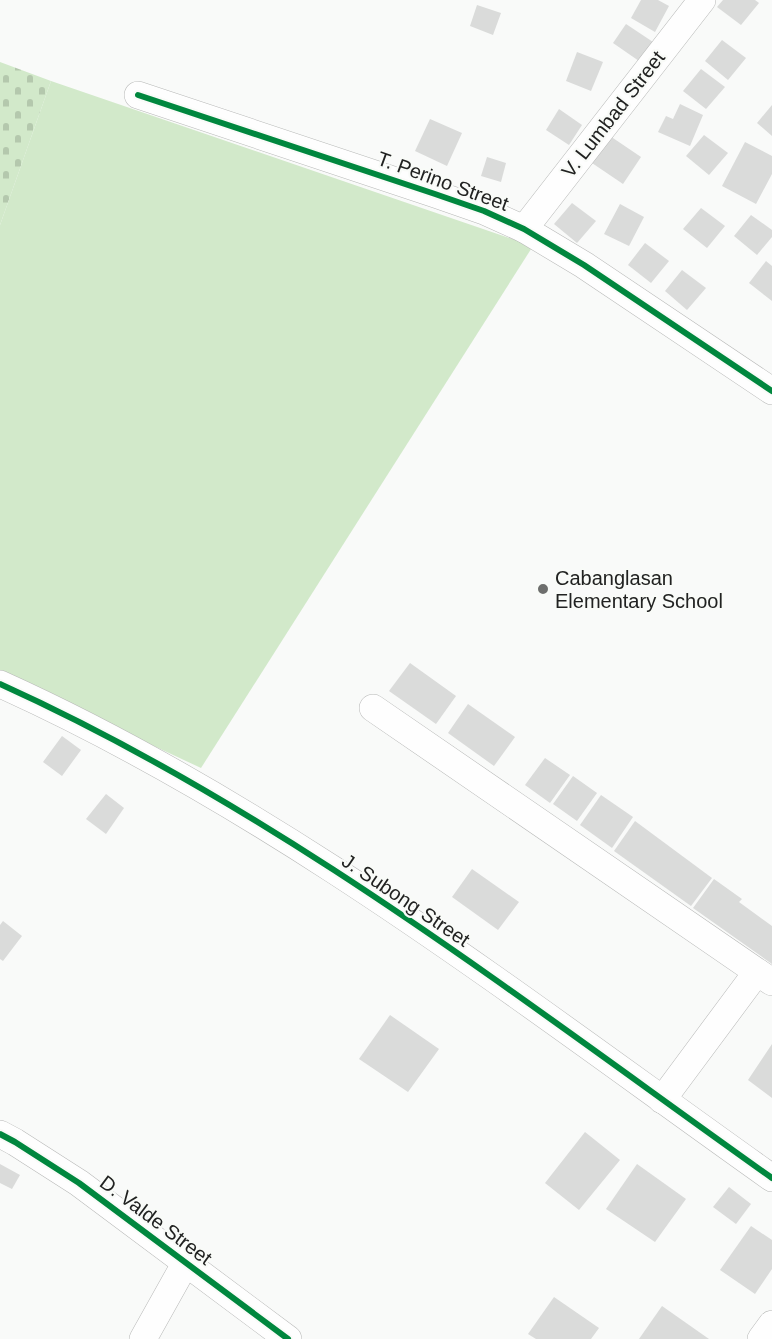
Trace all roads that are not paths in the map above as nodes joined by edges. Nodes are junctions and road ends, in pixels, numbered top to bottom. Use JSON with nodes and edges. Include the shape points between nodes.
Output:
{"nodes":[{"id":1,"x":702,"y":0,"type":"edge"},
{"id":2,"x":138,"y":95,"type":"dead end"},
{"id":3,"x":524,"y":228,"type":"junction"},
{"id":4,"x":772,"y":391,"type":"edge"},
{"id":5,"x":0,"y":684,"type":"edge"},
{"id":6,"x":373,"y":708,"type":"dead end"},
{"id":7,"x":764,"y":977,"type":"edge"},
{"id":8,"x":662,"y":1100,"type":"junction"},
{"id":9,"x":0,"y":1134,"type":"edge"},
{"id":10,"x":772,"y":1178,"type":"edge"},
{"id":11,"x":185,"y":1264,"type":"junction"},
{"id":12,"x":772,"y":1324,"type":"edge"},
{"id":13,"x":142,"y":1339,"type":"edge"},
{"id":14,"x":288,"y":1339,"type":"edge"},
{"id":15,"x":761,"y":1339,"type":"edge"}],
"edges":[{"from":1,"to":3,"type":"street","name":"V. Lumbad Street"},
{"from":2,"to":3,"type":"street","name":"T. Perino Street","via":[[435,194]]},
{"from":3,"to":4,"type":"street","name":"T. Perino Street"},
{"from":5,"to":8,"type":"street","name":"J. Subong Street","via":[[61,712],[213,795],[422,928]]},
{"from":6,"to":7,"type":"street"},
{"from":7,"to":8,"type":"street"},
{"from":8,"to":10,"type":"street","name":"J. Subong Street"},
{"from":9,"to":11,"type":"street","name":"D. Valde Street","via":[[79,1183]]},
{"from":11,"to":13,"type":"street"},
{"from":11,"to":14,"type":"street","name":"D. Valde Street"},
{"from":12,"to":15,"type":"street"}]}
